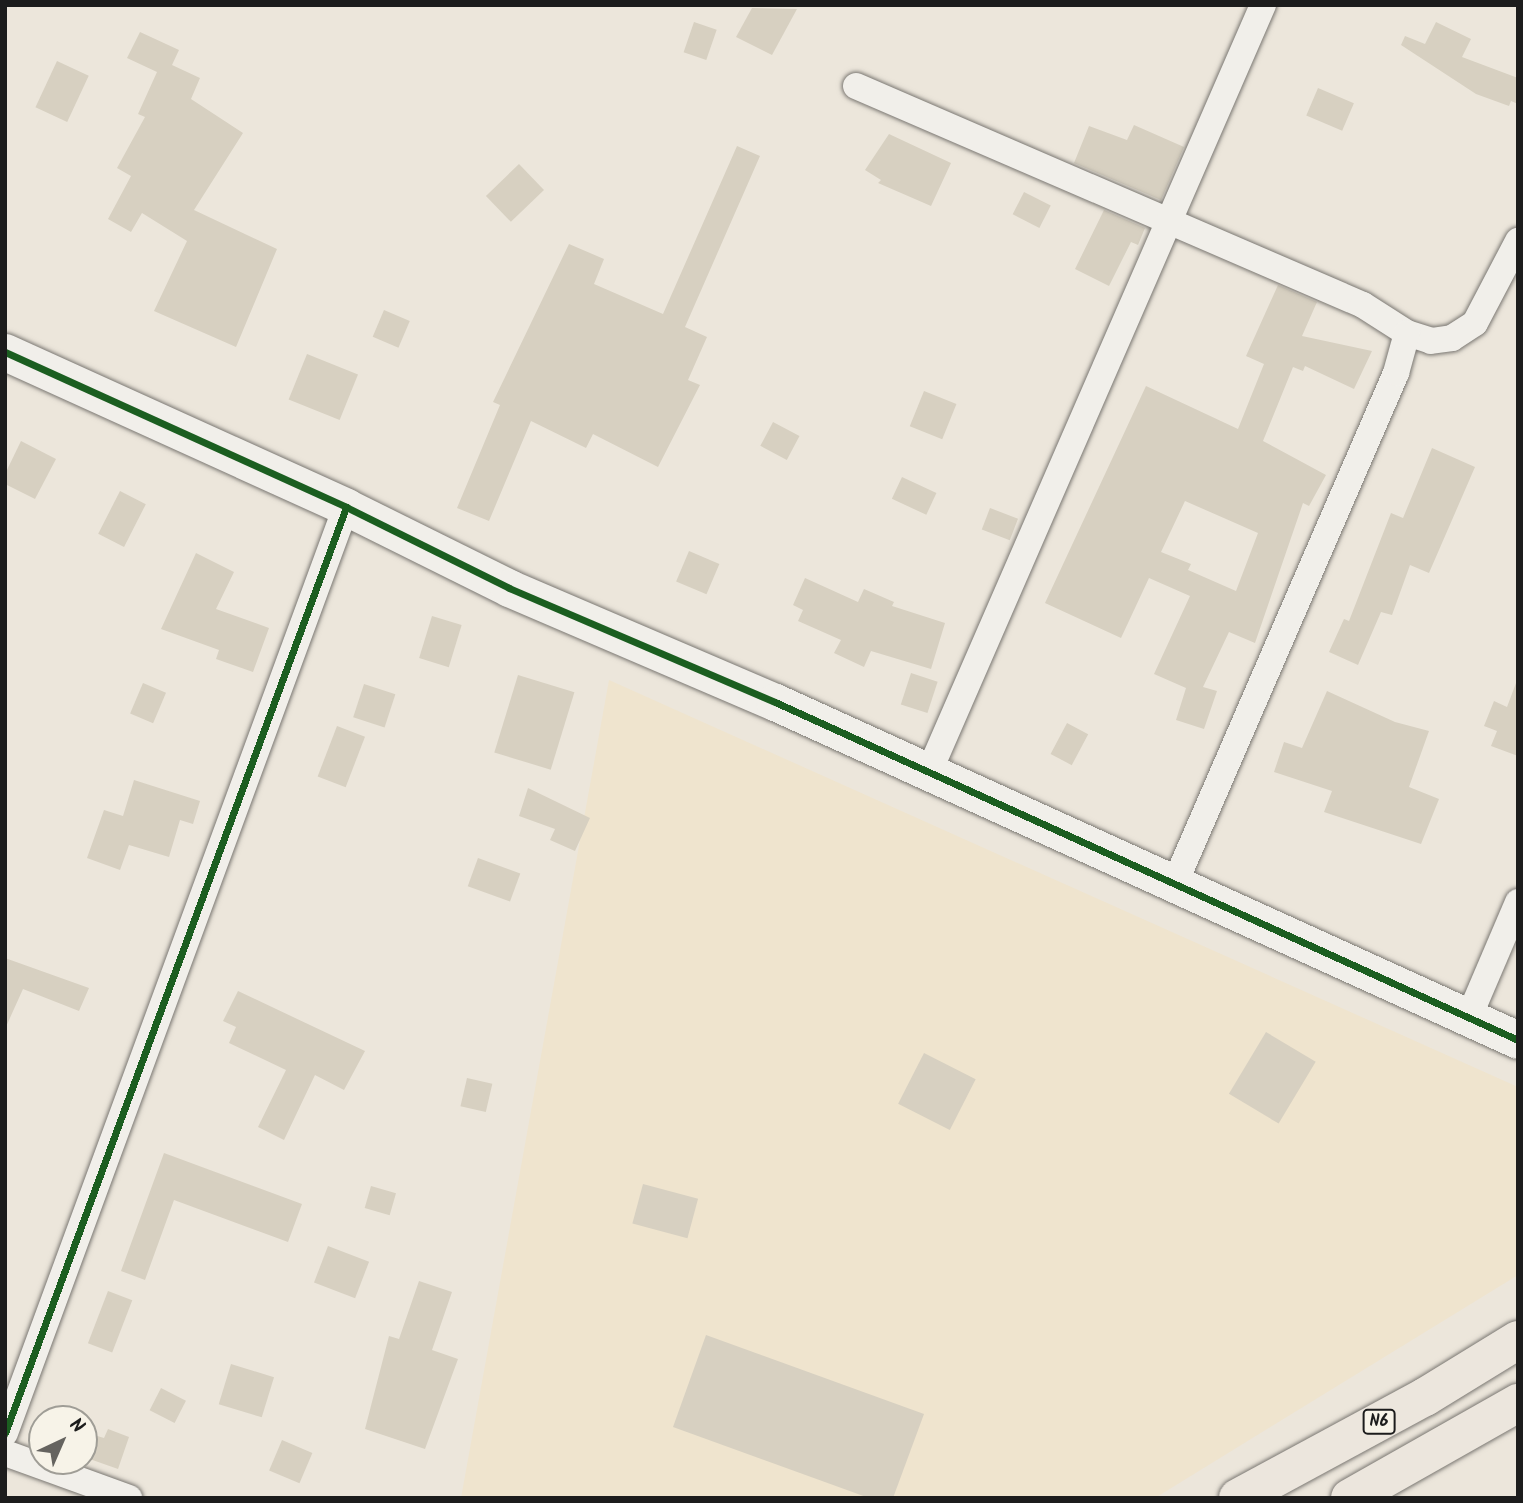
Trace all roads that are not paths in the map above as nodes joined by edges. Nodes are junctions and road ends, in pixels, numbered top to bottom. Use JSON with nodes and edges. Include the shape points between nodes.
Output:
{"nodes":[{"id":1,"x":1263,"y":5,"type":"edge"},
{"id":2,"x":856,"y":86,"type":"dead end"},
{"id":3,"x":1169,"y":220,"type":"junction"},
{"id":4,"x":1518,"y":241,"type":"edge"},
{"id":5,"x":1407,"y":333,"type":"junction"},
{"id":6,"x":5,"y":352,"type":"edge"},
{"id":7,"x":346,"y":507,"type":"junction"},
{"id":8,"x":929,"y":772,"type":"junction"},
{"id":9,"x":1175,"y":883,"type":"junction"},
{"id":10,"x":1518,"y":902,"type":"edge"},
{"id":11,"x":1469,"y":1017,"type":"junction"},
{"id":12,"x":1518,"y":1040,"type":"edge"},
{"id":13,"x":1518,"y":1340,"type":"edge"},
{"id":14,"x":1518,"y":1403,"type":"edge"},
{"id":15,"x":5,"y":1433,"type":"edge"},
{"id":16,"x":5,"y":1454,"type":"edge"},
{"id":17,"x":129,"y":1498,"type":"edge"},
{"id":18,"x":1238,"y":1498,"type":"edge"},
{"id":19,"x":1350,"y":1498,"type":"edge"}],
"edges":[{"from":1,"to":3,"type":"street"},
{"from":2,"to":3,"type":"street"},
{"from":3,"to":5,"type":"street","via":[[1363,305]]},
{"from":3,"to":8,"type":"street"},
{"from":4,"to":5,"type":"street","via":[[1475,323],[1465,332],[1431,341]]},
{"from":5,"to":9,"type":"street","via":[[1396,373]]},
{"from":6,"to":7,"type":"street"},
{"from":7,"to":8,"type":"street","via":[[509,588]]},
{"from":7,"to":15,"type":"street"},
{"from":8,"to":9,"type":"street"},
{"from":9,"to":11,"type":"street"},
{"from":10,"to":11,"type":"street"},
{"from":11,"to":12,"type":"street"},
{"from":13,"to":18,"type":"highway","number":"N6","via":[[1425,1397]]},
{"from":14,"to":19,"type":"highway"},
{"from":16,"to":17,"type":"street"}]}
